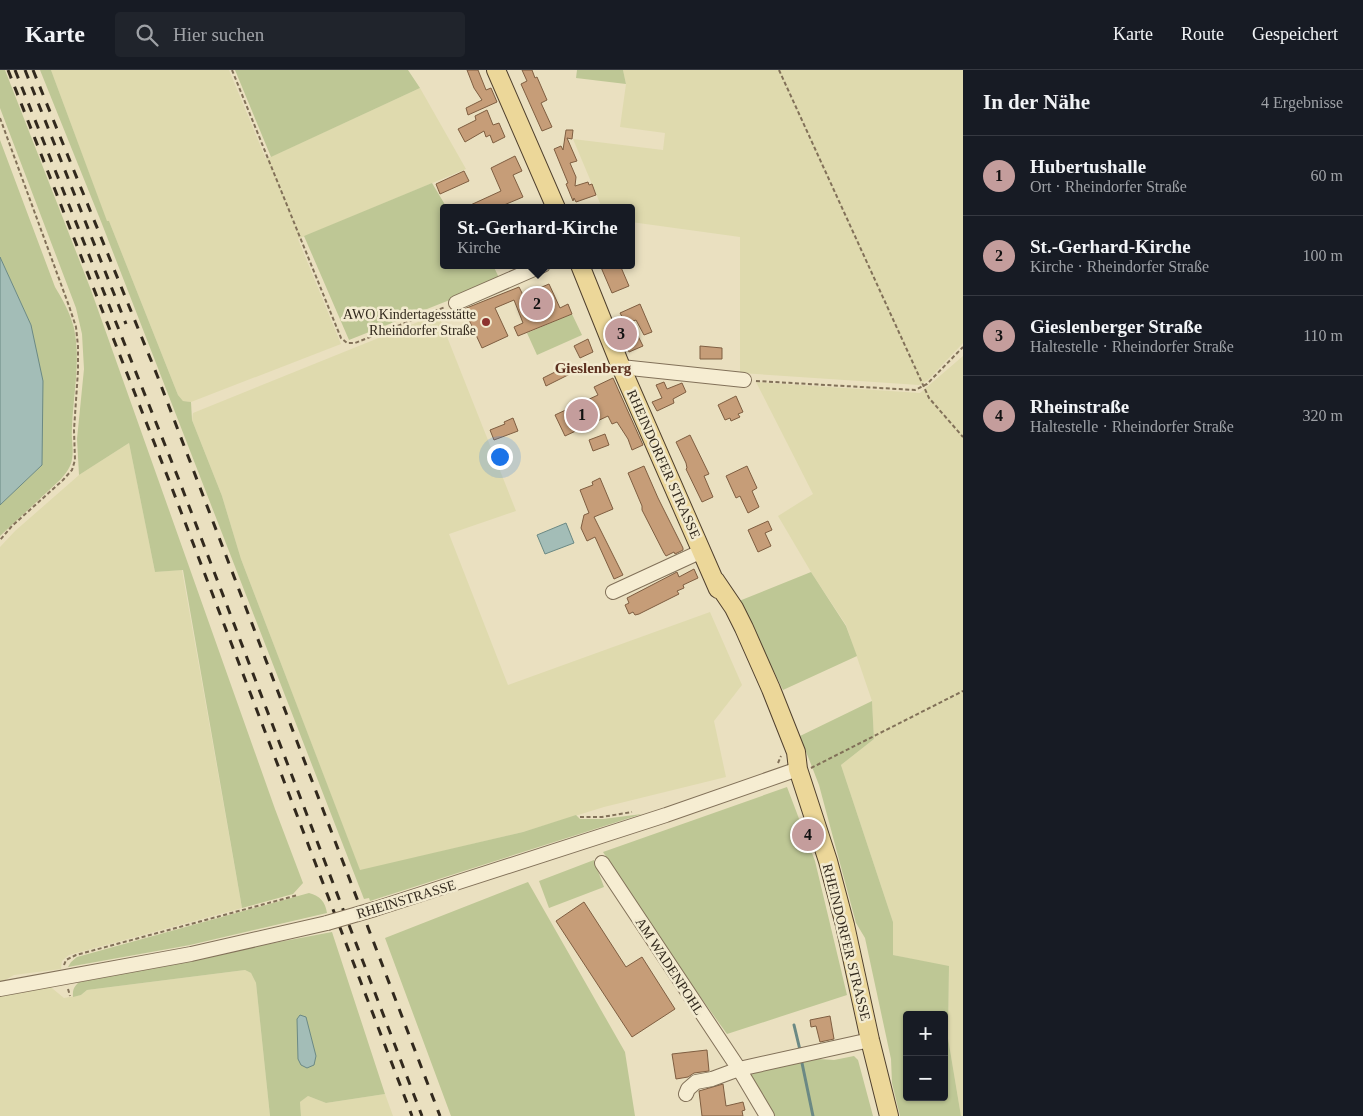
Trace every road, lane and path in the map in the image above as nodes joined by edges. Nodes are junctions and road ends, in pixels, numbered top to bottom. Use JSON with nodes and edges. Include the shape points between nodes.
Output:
{"nodes":[{"id":1,"x":232,"y":70,"type":"edge"},
{"id":2,"x":496,"y":70,"type":"edge"},
{"id":3,"x":780,"y":70,"type":"edge"},
{"id":4,"x":0,"y":118,"type":"edge"},
{"id":5,"x":554,"y":204,"type":"edge"},
{"id":6,"x":534,"y":269,"type":"edge"},
{"id":7,"x":582,"y":269,"type":"edge"},
{"id":8,"x":456,"y":302,"type":"joint"},
{"id":9,"x":963,"y":347,"type":"edge"},
{"id":10,"x":621,"y":367,"type":"junction"},
{"id":11,"x":744,"y":380,"type":"joint"},
{"id":12,"x":924,"y":386,"type":"junction"},
{"id":13,"x":963,"y":437,"type":"edge"},
{"id":14,"x":0,"y":540,"type":"edge"},
{"id":15,"x":702,"y":551,"type":"junction"},
{"id":16,"x":613,"y":592,"type":"dead end"},
{"id":17,"x":963,"y":691,"type":"edge"},
{"id":18,"x":798,"y":769,"type":"junction"},
{"id":19,"x":638,"y":812,"type":"dead end"},
{"id":20,"x":580,"y":817,"type":"dead end"},
{"id":21,"x":602,"y":862,"type":"dead end"},
{"id":22,"x":298,"y":895,"type":"dead end"},
{"id":23,"x":64,"y":977,"type":"junction"},
{"id":24,"x":0,"y":989,"type":"edge"},
{"id":25,"x":70,"y":996,"type":"dead end"},
{"id":26,"x":870,"y":1040,"type":"junction"},
{"id":27,"x":739,"y":1069,"type":"junction"},
{"id":28,"x":686,"y":1094,"type":"dead end"},
{"id":29,"x":766,"y":1116,"type":"edge"},
{"id":30,"x":889,"y":1116,"type":"edge"}],
"edges":[{"from":1,"to":8,"type":"path","via":[[341,338],[347,343],[355,343]]},
{"from":2,"to":5,"type":"main road"},
{"from":3,"to":12,"type":"path"},
{"from":4,"to":14,"type":"path","via":[[69,306],[78,346],[75,460],[72,470]]},
{"from":6,"to":8,"type":"street"},
{"from":7,"to":10,"type":"main road","name":"RHEINDORFER STRASSE"},
{"from":9,"to":12,"type":"path"},
{"from":10,"to":11,"type":"street"},
{"from":10,"to":15,"type":"main road","name":"RHEINDORFER STRASSE"},
{"from":11,"to":12,"type":"path","via":[[915,390]]},
{"from":12,"to":13,"type":"path","via":[[929,398]]},
{"from":15,"to":16,"type":"street","name":"RHEINDORFER STRASSE"},
{"from":15,"to":18,"type":"main road","name":"RHEINDORFER STRASSE","via":[[715,580],[734,608],[771,689],[796,752]]},
{"from":17,"to":18,"type":"path","via":[[809,769]]},
{"from":18,"to":23,"type":"street","name":"RHEINSTRASSE","bridge":true,"via":[[657,818],[327,923],[191,954]]},
{"from":18,"to":26,"type":"main road","name":"RHEINDORFER STRASSE","via":[[828,861]]},
{"from":19,"to":20,"type":"path"},
{"from":21,"to":27,"type":"street","name":"AM WADENPOHL"},
{"from":22,"to":23,"type":"path","via":[[76,955],[66,960]]},
{"from":23,"to":24,"type":"street","name":"RHEINSTRASSE"},
{"from":23,"to":25,"type":"path"},
{"from":26,"to":27,"type":"street"},
{"from":26,"to":30,"type":"main road","name":"RHEINDORFER STRASSE"},
{"from":27,"to":28,"type":"street","via":[[696,1082]]},
{"from":27,"to":29,"type":"street","name":"AM WADENPOHL"}]}
